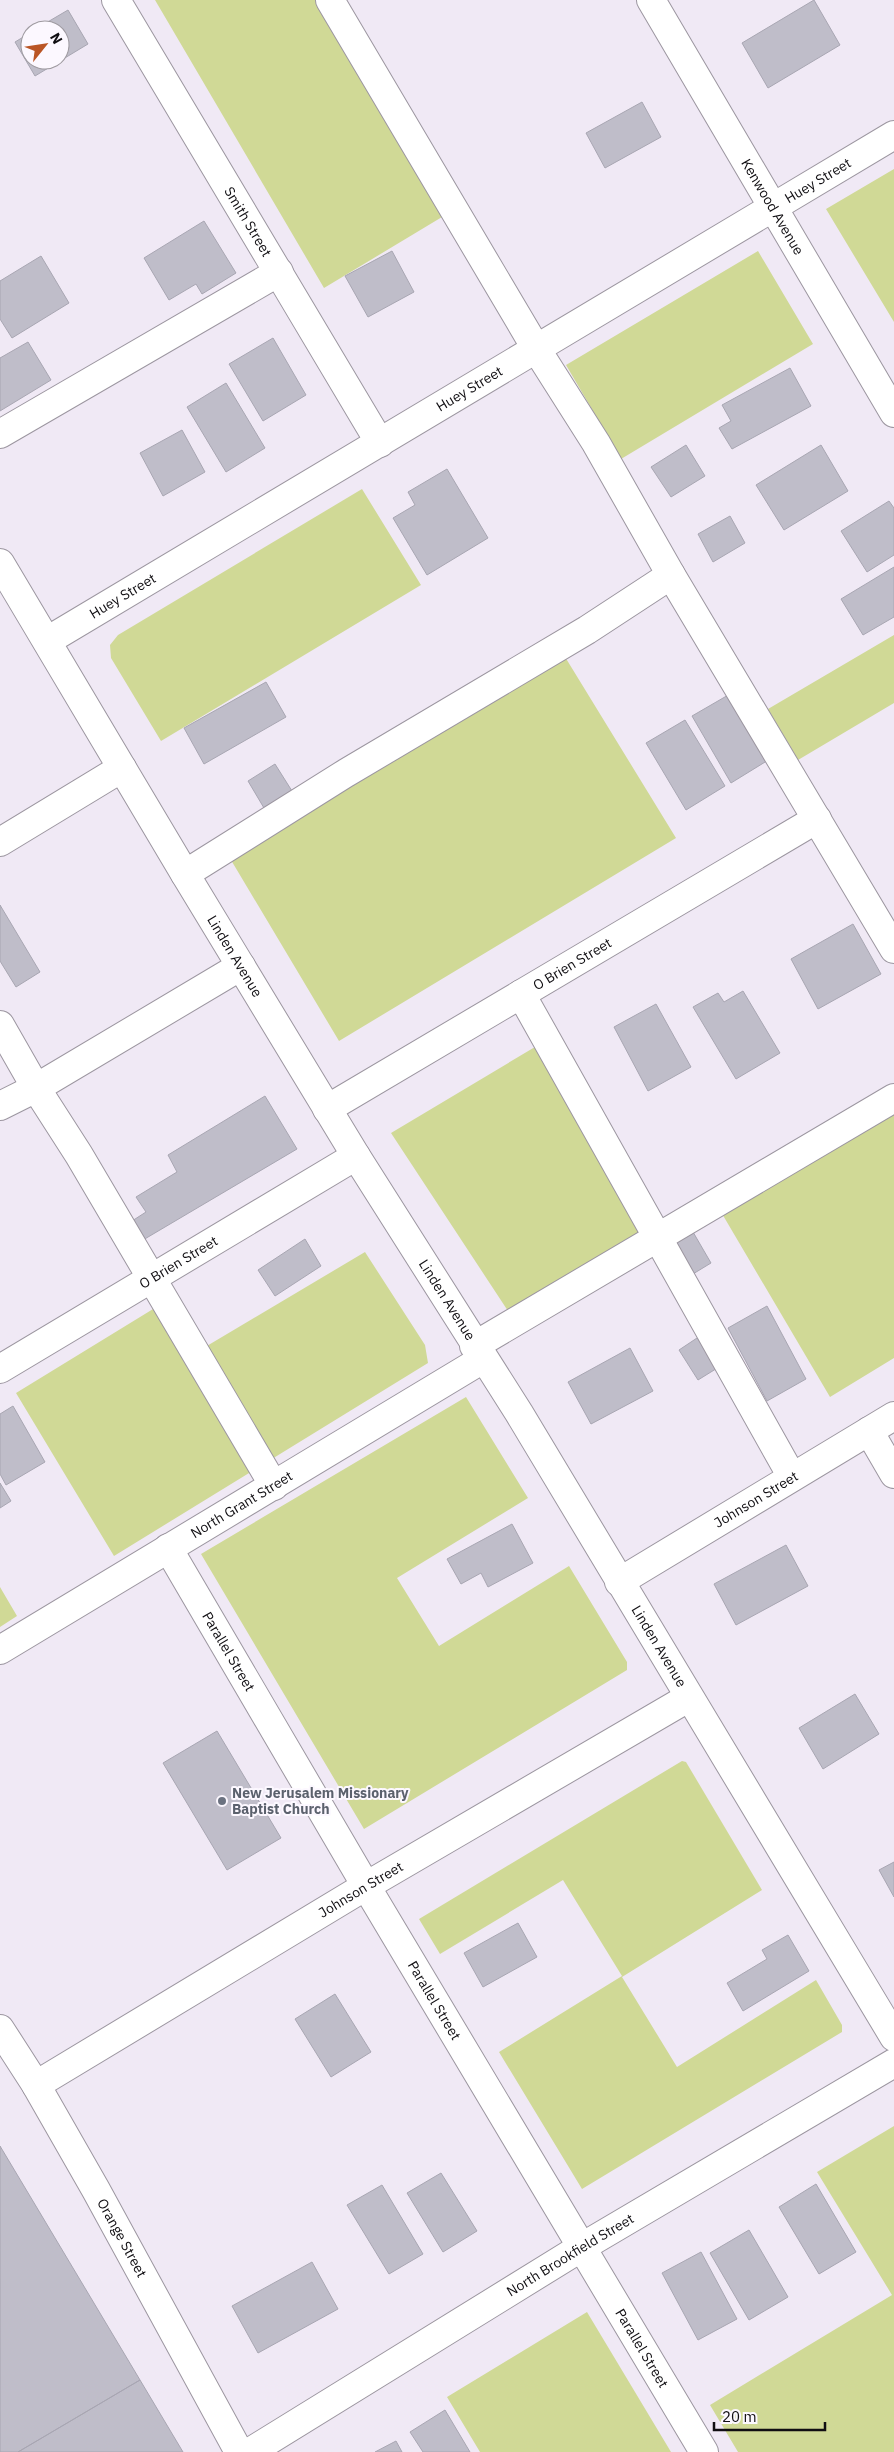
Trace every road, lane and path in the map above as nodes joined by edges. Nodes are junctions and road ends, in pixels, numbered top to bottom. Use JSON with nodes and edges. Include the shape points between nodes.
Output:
{"nodes":[{"id":1,"x":116,"y":0,"type":"edge"},
{"id":2,"x":330,"y":0,"type":"edge"},
{"id":3,"x":651,"y":0,"type":"edge"},
{"id":4,"x":894,"y":135,"type":"edge"},
{"id":5,"x":772,"y":208,"type":"junction"},
{"id":6,"x":279,"y":272,"type":"junction"},
{"id":7,"x":537,"y":350,"type":"junction"},
{"id":8,"x":894,"y":413,"type":"edge"},
{"id":9,"x":0,"y":434,"type":"edge"},
{"id":10,"x":380,"y":444,"type":"junction"},
{"id":11,"x":0,"y":563,"type":"edge"},
{"id":12,"x":671,"y":575,"type":"junction"},
{"id":13,"x":47,"y":642,"type":"junction"},
{"id":14,"x":122,"y":768,"type":"junction"},
{"id":15,"x":817,"y":819,"type":"junction"},
{"id":16,"x":0,"y":842,"type":"edge"},
{"id":17,"x":185,"y":874,"type":"junction"},
{"id":18,"x":894,"y":949,"type":"edge"},
{"id":19,"x":241,"y":966,"type":"junction"},
{"id":20,"x":521,"y":994,"type":"junction"},
{"id":21,"x":0,"y":1026,"type":"edge"},
{"id":22,"x":36,"y":1088,"type":"junction"},
{"id":23,"x":894,"y":1098,"type":"edge"},
{"id":24,"x":0,"y":1106,"type":"edge"},
{"id":25,"x":327,"y":1109,"type":"junction"},
{"id":26,"x":356,"y":1156,"type":"junction"},
{"id":27,"x":657,"y":1239,"type":"junction"},
{"id":28,"x":150,"y":1278,"type":"junction"},
{"id":29,"x":479,"y":1353,"type":"junction"},
{"id":30,"x":0,"y":1369,"type":"edge"},
{"id":31,"x":894,"y":1416,"type":"edge"},
{"id":32,"x":869,"y":1431,"type":"junction"},
{"id":33,"x":894,"y":1474,"type":"edge"},
{"id":34,"x":792,"y":1477,"type":"junction"},
{"id":35,"x":274,"y":1486,"type":"junction"},
{"id":36,"x":168,"y":1548,"type":"junction"},
{"id":37,"x":619,"y":1582,"type":"junction"},
{"id":38,"x":0,"y":1650,"type":"edge"},
{"id":39,"x":688,"y":1698,"type":"junction"},
{"id":40,"x":366,"y":1886,"type":"junction"},
{"id":41,"x":0,"y":2029,"type":"edge"},
{"id":42,"x":894,"y":2037,"type":"edge"},
{"id":43,"x":894,"y":2063,"type":"edge"},
{"id":44,"x":36,"y":2086,"type":"junction"},
{"id":45,"x":582,"y":2247,"type":"junction"},
{"id":46,"x":239,"y":2452,"type":"edge"},
{"id":47,"x":250,"y":2452,"type":"edge"},
{"id":48,"x":704,"y":2452,"type":"edge"}],
"edges":[{"from":1,"to":6,"type":"street","name":"Smith Street"},
{"from":2,"to":7,"type":"street"},
{"from":3,"to":5,"type":"street","name":"Kenwood Avenue"},
{"from":4,"to":5,"type":"street","name":"Huey Street"},
{"from":5,"to":7,"type":"street","name":"Huey Street"},
{"from":5,"to":8,"type":"street","name":"Kenwood Avenue"},
{"from":6,"to":9,"type":"street"},
{"from":6,"to":10,"type":"street","name":"Smith Street"},
{"from":7,"to":10,"type":"street","name":"Huey Street"},
{"from":7,"to":12,"type":"street","via":[[596,443]]},
{"from":10,"to":13,"type":"street","name":"Huey Street"},
{"from":11,"to":13,"type":"street","name":"Linden Avenue"},
{"from":12,"to":15,"type":"street"},
{"from":12,"to":17,"type":"street","via":[[587,630],[346,773]]},
{"from":13,"to":14,"type":"street","name":"Linden Avenue"},
{"from":14,"to":16,"type":"street"},
{"from":14,"to":17,"type":"street","name":"Linden Avenue"},
{"from":15,"to":18,"type":"street"},
{"from":15,"to":20,"type":"street","name":"O Brien Street"},
{"from":17,"to":19,"type":"street","name":"Linden Avenue"},
{"from":19,"to":22,"type":"street"},
{"from":19,"to":25,"type":"street","name":"Linden Avenue"},
{"from":20,"to":25,"type":"street","name":"O Brien Street"},
{"from":20,"to":27,"type":"street"},
{"from":21,"to":22,"type":"street"},
{"from":22,"to":24,"type":"street"},
{"from":22,"to":28,"type":"street"},
{"from":23,"to":27,"type":"street","name":"North Grant Street"},
{"from":25,"to":26,"type":"street","name":"Linden Avenue"},
{"from":26,"to":28,"type":"street","name":"O Brien Street"},
{"from":26,"to":29,"type":"street","name":"Linden Avenue"},
{"from":27,"to":29,"type":"street","name":"North Grant Street"},
{"from":27,"to":34,"type":"street"},
{"from":28,"to":30,"type":"street","name":"O Brien Street"},
{"from":28,"to":35,"type":"street"},
{"from":29,"to":35,"type":"street","name":"North Grant Street"},
{"from":29,"to":37,"type":"street","name":"Linden Avenue","via":[[519,1413]]},
{"from":31,"to":32,"type":"street","name":"Johnson Street"},
{"from":32,"to":33,"type":"street"},
{"from":32,"to":34,"type":"street","name":"Johnson Street"},
{"from":34,"to":37,"type":"street","name":"Johnson Street"},
{"from":35,"to":36,"type":"street","name":"North Grant Street"},
{"from":36,"to":38,"type":"street","name":"North Grant Street"},
{"from":36,"to":40,"type":"street","name":"Parallel Street"},
{"from":37,"to":39,"type":"street","name":"Linden Avenue"},
{"from":39,"to":40,"type":"street","name":"Johnson Street"},
{"from":39,"to":42,"type":"street","name":"Linden Avenue"},
{"from":40,"to":44,"type":"street","name":"Johnson Street"},
{"from":40,"to":45,"type":"street","name":"Parallel Street"},
{"from":41,"to":44,"type":"street","name":"Orange Street"},
{"from":43,"to":45,"type":"street","name":"North Brookfield Street"},
{"from":44,"to":46,"type":"street","name":"Orange Street","via":[[150,2286]]},
{"from":45,"to":47,"type":"street","name":"North Brookfield Street"},
{"from":45,"to":48,"type":"street","name":"Parallel Street"}]}
